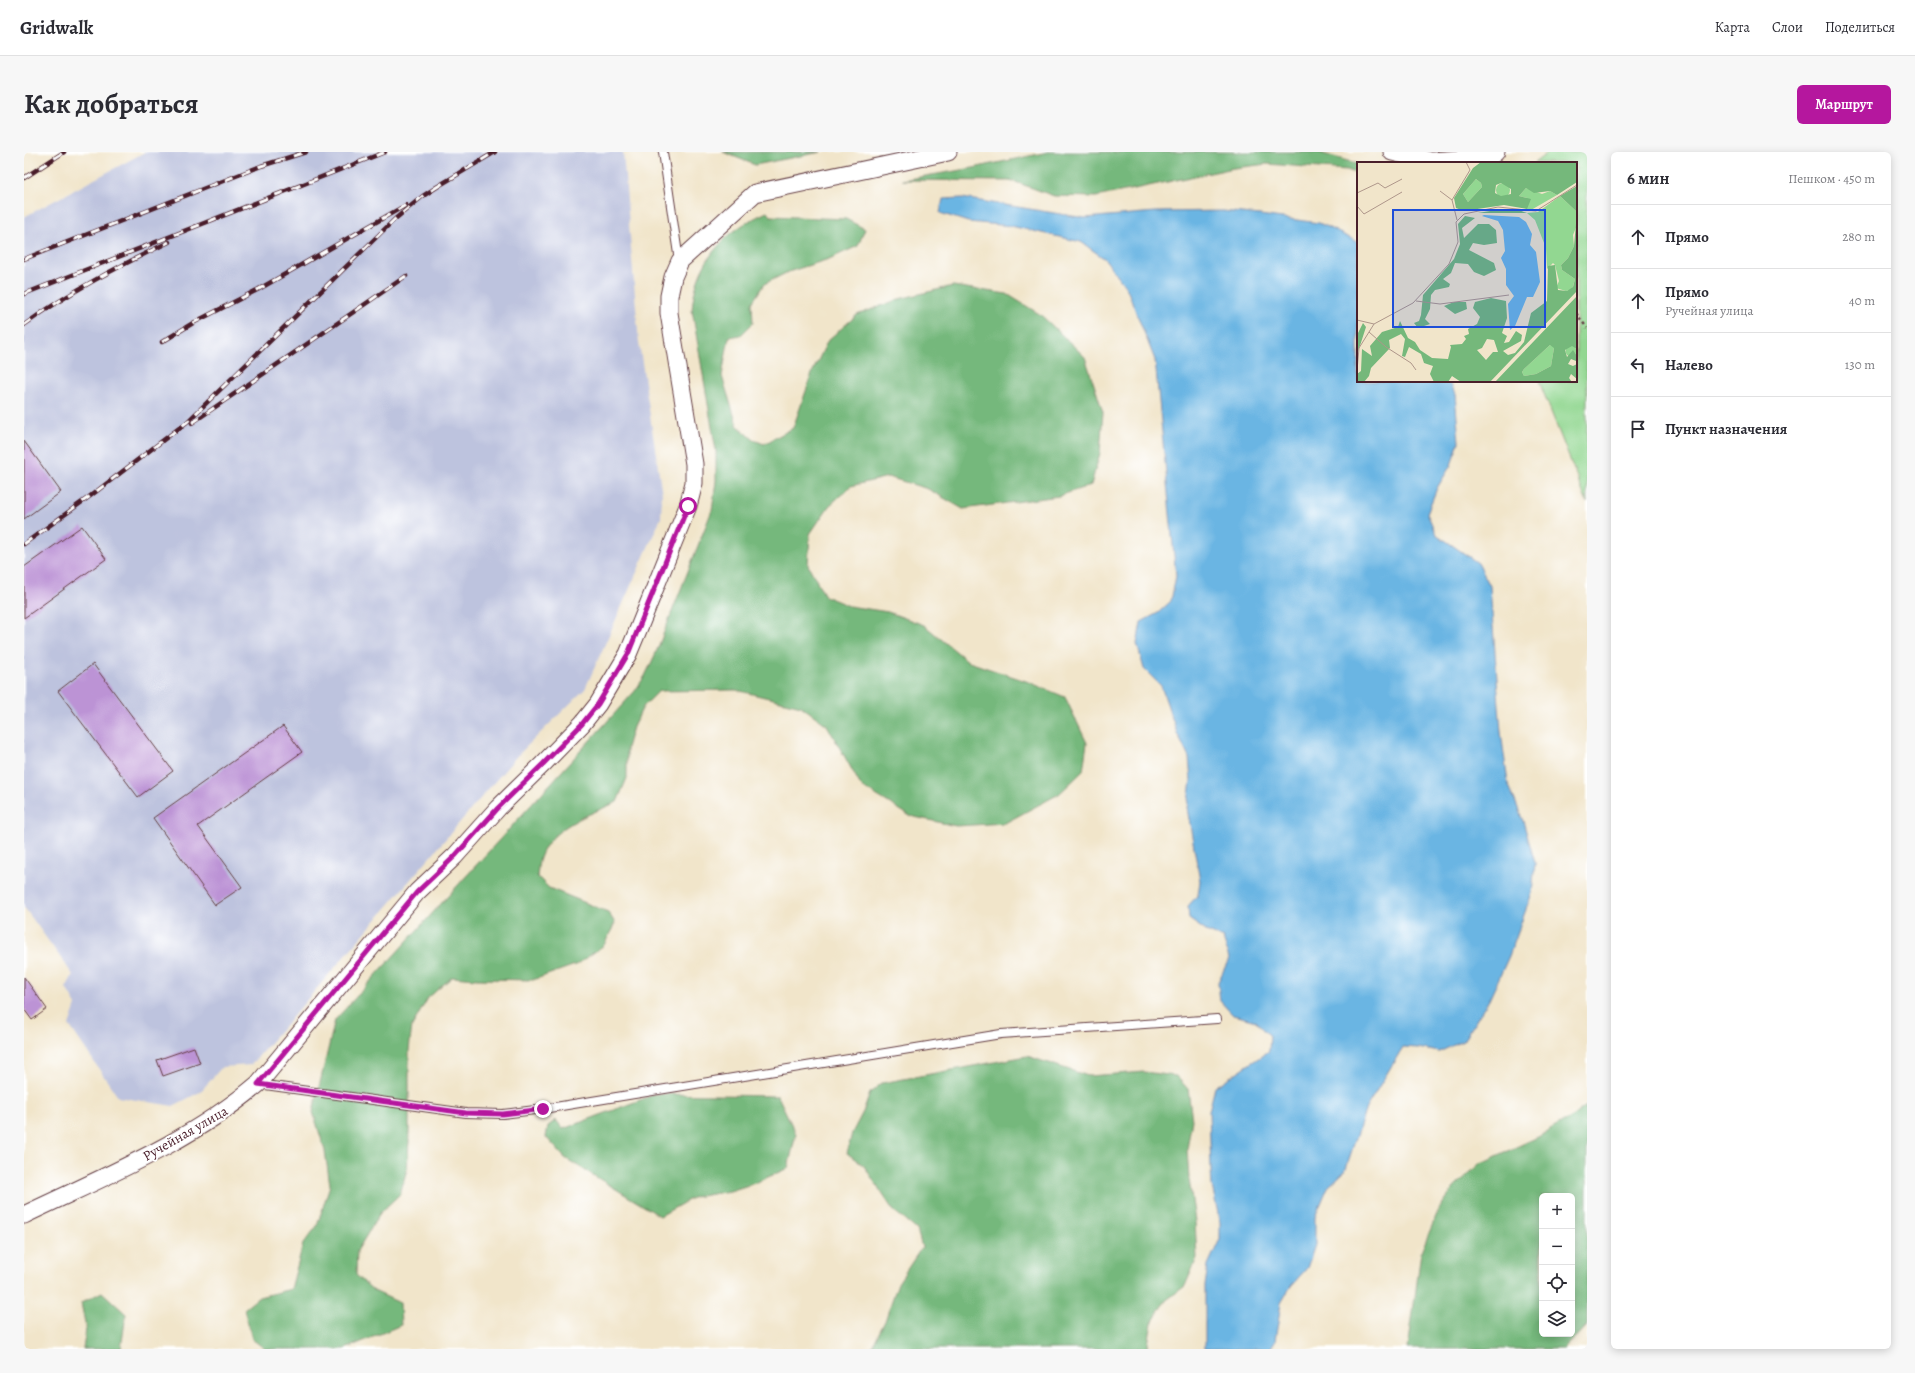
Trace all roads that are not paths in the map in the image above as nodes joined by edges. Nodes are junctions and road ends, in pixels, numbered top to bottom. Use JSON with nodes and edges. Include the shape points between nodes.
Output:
{"nodes":[{"id":1,"x":663,"y":152,"type":"edge"},
{"id":2,"x":948,"y":152,"type":"edge"},
{"id":3,"x":1392,"y":152,"type":"edge"},
{"id":4,"x":1496,"y":152,"type":"edge"},
{"id":5,"x":680,"y":261,"type":"junction"},
{"id":6,"x":1217,"y":1019,"type":"dead end"},
{"id":7,"x":258,"y":1084,"type":"junction"},
{"id":8,"x":24,"y":1215,"type":"edge"}],
"edges":[{"from":1,"to":5,"type":"lane"},
{"from":2,"to":5,"type":"street","via":[[755,193]]},
{"from":3,"to":4,"type":"street","via":[[1431,161],[1490,157]]},
{"from":5,"to":7,"type":"street","name":"Ручейная улица","via":[[673,277],[669,313],[694,464],[694,483],[688,506],[628,654],[598,704],[582,724],[417,892]]},
{"from":6,"to":7,"type":"lane","via":[[1001,1034],[503,1114],[434,1110]]},
{"from":7,"to":8,"type":"street","name":"Ручейная улица","via":[[233,1106],[158,1151]]}]}
